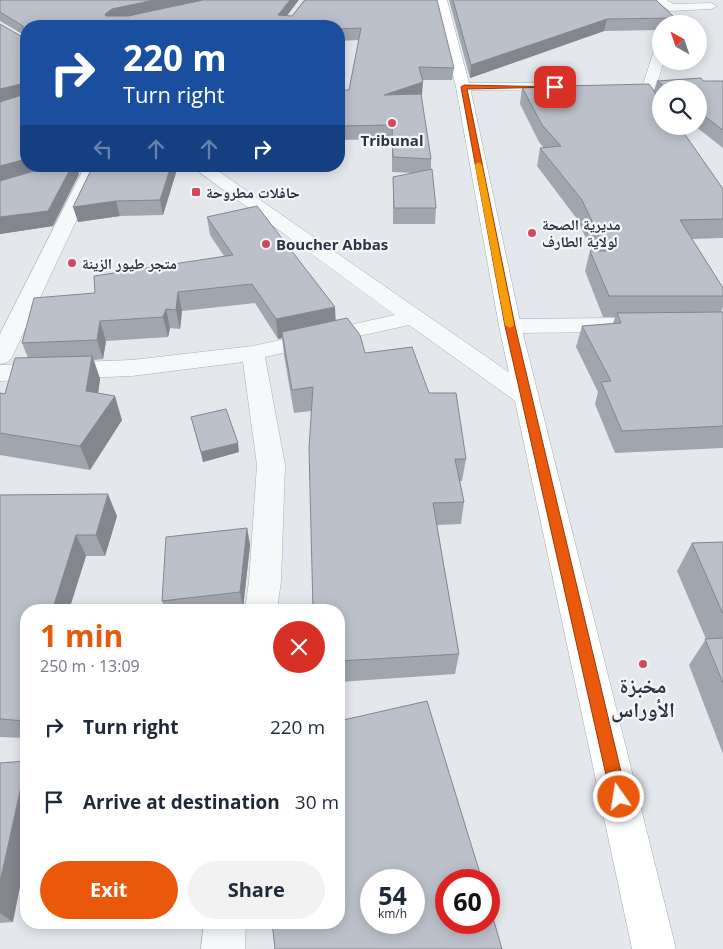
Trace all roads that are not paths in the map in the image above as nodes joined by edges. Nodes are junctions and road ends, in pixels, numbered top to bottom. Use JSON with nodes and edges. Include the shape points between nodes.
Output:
{"nodes":[{"id":1,"x":441,"y":0,"type":"edge"},
{"id":2,"x":660,"y":0,"type":"edge"},
{"id":3,"x":717,"y":5,"type":"edge"},
{"id":4,"x":670,"y":8,"type":"junction"},
{"id":5,"x":723,"y":13,"type":"edge"},
{"id":6,"x":670,"y":15,"type":"edge"},
{"id":7,"x":654,"y":70,"type":"edge"},
{"id":8,"x":464,"y":87,"type":"junction"},
{"id":9,"x":574,"y":87,"type":"edge"},
{"id":10,"x":630,"y":87,"type":"edge"},
{"id":11,"x":649,"y":87,"type":"junction"},
{"id":12,"x":652,"y":87,"type":"edge"},
{"id":13,"x":91,"y":172,"type":"edge"},
{"id":14,"x":212,"y":172,"type":"edge"},
{"id":15,"x":414,"y":317,"type":"junction"},
{"id":16,"x":646,"y":325,"type":"edge"},
{"id":17,"x":510,"y":326,"type":"junction"},
{"id":18,"x":253,"y":353,"type":"junction"},
{"id":19,"x":0,"y":357,"type":"edge"},
{"id":20,"x":0,"y":373,"type":"edge"},
{"id":21,"x":527,"y":397,"type":"junction"},
{"id":22,"x":262,"y":604,"type":"edge"},
{"id":23,"x":224,"y":929,"type":"edge"},
{"id":24,"x":223,"y":949,"type":"edge"},
{"id":25,"x":654,"y":949,"type":"edge"}],
"edges":[{"from":1,"to":8,"type":"main road"},
{"from":2,"to":4,"type":"street"},
{"from":3,"to":4,"type":"street"},
{"from":3,"to":5,"type":"street"},
{"from":4,"to":6,"type":"street"},
{"from":7,"to":11,"type":"street"},
{"from":8,"to":9,"type":"street"},
{"from":8,"to":17,"type":"main road"},
{"from":10,"to":11,"type":"street"},
{"from":11,"to":12,"type":"street"},
{"from":13,"to":19,"type":"street"},
{"from":14,"to":15,"type":"street"},
{"from":15,"to":18,"type":"street"},
{"from":15,"to":21,"type":"street"},
{"from":16,"to":17,"type":"street"},
{"from":17,"to":21,"type":"main road"},
{"from":18,"to":20,"type":"street","via":[[132,368]]},
{"from":18,"to":22,"type":"street","via":[[271,465]]},
{"from":21,"to":25,"type":"main road"},
{"from":23,"to":24,"type":"street"}]}
